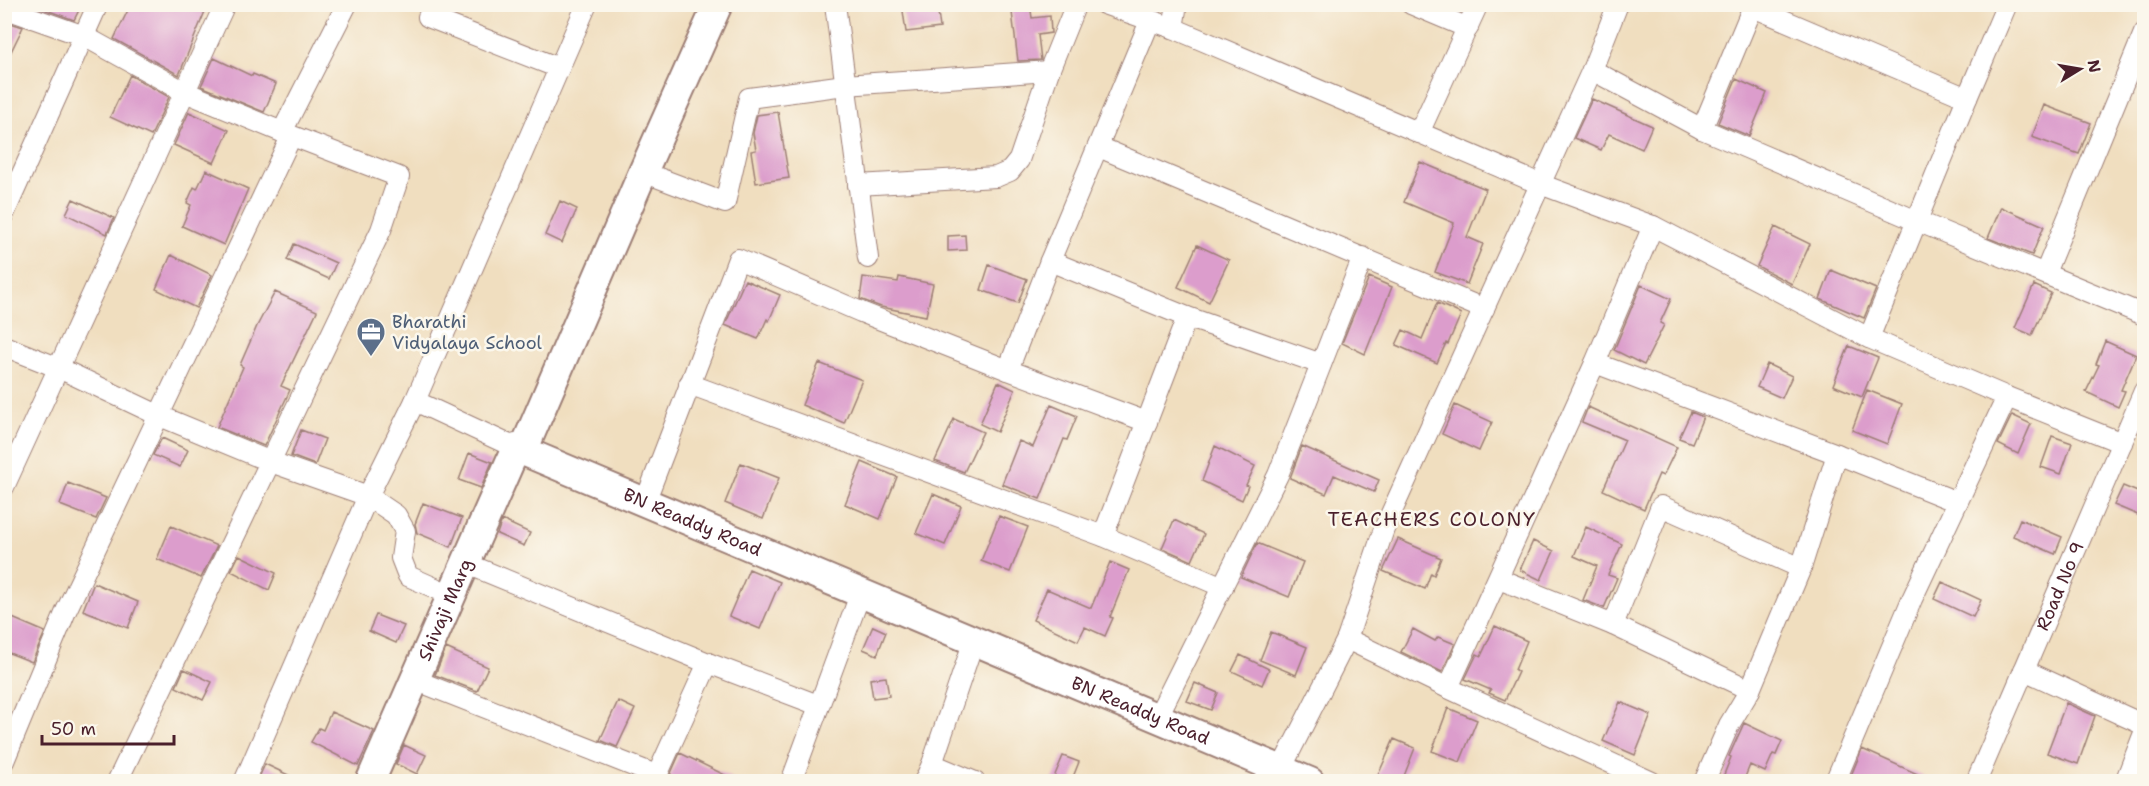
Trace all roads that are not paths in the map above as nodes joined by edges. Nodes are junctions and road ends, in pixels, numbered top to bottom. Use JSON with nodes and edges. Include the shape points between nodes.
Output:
{"nodes":[{"id":1,"x":98,"y":4,"type":"edge"},
{"id":2,"x":225,"y":4,"type":"edge"},
{"id":3,"x":346,"y":4,"type":"edge"},
{"id":4,"x":587,"y":4,"type":"edge"},
{"id":5,"x":835,"y":4,"type":"edge"},
{"id":6,"x":1076,"y":4,"type":"edge"},
{"id":7,"x":1104,"y":4,"type":"edge"},
{"id":8,"x":1177,"y":4,"type":"edge"},
{"id":9,"x":1411,"y":4,"type":"edge"},
{"id":10,"x":1478,"y":4,"type":"edge"},
{"id":11,"x":1618,"y":4,"type":"edge"},
{"id":12,"x":2007,"y":4,"type":"edge"},
{"id":13,"x":1754,"y":6,"type":"edge"},
{"id":14,"x":710,"y":7,"type":"edge"},
{"id":15,"x":4,"y":8,"type":"edge"},
{"id":16,"x":428,"y":17,"type":"dead end"},
{"id":17,"x":1150,"y":21,"type":"junction"},
{"id":18,"x":1173,"y":28,"type":"junction"},
{"id":19,"x":1468,"y":28,"type":"junction"},
{"id":20,"x":2145,"y":33,"type":"edge"},
{"id":21,"x":84,"y":36,"type":"junction"},
{"id":22,"x":559,"y":68,"type":"junction"},
{"id":23,"x":1592,"y":70,"type":"junction"},
{"id":24,"x":1049,"y":71,"type":"junction"},
{"id":25,"x":846,"y":85,"type":"junction"},
{"id":26,"x":185,"y":92,"type":"junction"},
{"id":27,"x":1967,"y":98,"type":"junction"},
{"id":28,"x":1702,"y":129,"type":"junction"},
{"id":29,"x":1419,"y":133,"type":"junction"},
{"id":30,"x":286,"y":135,"type":"junction"},
{"id":31,"x":1099,"y":147,"type":"junction"},
{"id":32,"x":643,"y":171,"type":"junction"},
{"id":33,"x":1540,"y":184,"type":"junction"},
{"id":34,"x":858,"y":185,"type":"junction"},
{"id":35,"x":4,"y":214,"type":"edge"},
{"id":36,"x":1917,"y":221,"type":"junction"},
{"id":37,"x":1653,"y":226,"type":"junction"},
{"id":38,"x":1363,"y":257,"type":"junction"},
{"id":39,"x":868,"y":258,"type":"dead end"},
{"id":40,"x":1050,"y":261,"type":"junction"},
{"id":41,"x":2045,"y":273,"type":"junction"},
{"id":42,"x":1484,"y":309,"type":"junction"},
{"id":43,"x":2145,"y":315,"type":"edge"},
{"id":44,"x":1187,"y":317,"type":"junction"},
{"id":45,"x":1869,"y":338,"type":"junction"},
{"id":46,"x":4,"y":346,"type":"edge"},
{"id":47,"x":1594,"y":363,"type":"junction"},
{"id":48,"x":1321,"y":364,"type":"junction"},
{"id":49,"x":59,"y":368,"type":"junction"},
{"id":50,"x":1008,"y":370,"type":"junction"},
{"id":51,"x":689,"y":384,"type":"junction"},
{"id":52,"x":2145,"y":391,"type":"edge"},
{"id":53,"x":2007,"y":397,"type":"junction"},
{"id":54,"x":415,"y":401,"type":"junction"},
{"id":55,"x":160,"y":416,"type":"junction"},
{"id":56,"x":1147,"y":422,"type":"junction"},
{"id":57,"x":2122,"y":443,"type":"junction"},
{"id":58,"x":519,"y":449,"type":"junction"},
{"id":59,"x":1837,"y":454,"type":"junction"},
{"id":60,"x":271,"y":462,"type":"junction"},
{"id":61,"x":4,"y":487,"type":"edge"},
{"id":62,"x":368,"y":496,"type":"junction"},
{"id":63,"x":645,"y":502,"type":"junction"},
{"id":64,"x":1957,"y":502,"type":"junction"},
{"id":65,"x":1102,"y":536,"type":"junction"},
{"id":66,"x":465,"y":563,"type":"junction"},
{"id":67,"x":1801,"y":568,"type":"junction"},
{"id":68,"x":1499,"y":579,"type":"junction"},
{"id":69,"x":1223,"y":586,"type":"junction"},
{"id":70,"x":861,"y":592,"type":"junction"},
{"id":71,"x":451,"y":595,"type":"junction"},
{"id":72,"x":1613,"y":625,"type":"junction"},
{"id":73,"x":1347,"y":639,"type":"junction"},
{"id":74,"x":974,"y":640,"type":"junction"},
{"id":75,"x":708,"y":663,"type":"junction"},
{"id":76,"x":2024,"y":670,"type":"junction"},
{"id":77,"x":415,"y":680,"type":"junction"},
{"id":78,"x":1449,"y":688,"type":"junction"},
{"id":79,"x":1750,"y":690,"type":"junction"},
{"id":80,"x":818,"y":705,"type":"junction"},
{"id":81,"x":1157,"y":718,"type":"junction"},
{"id":82,"x":2145,"y":725,"type":"edge"},
{"id":83,"x":2145,"y":733,"type":"edge"},
{"id":84,"x":4,"y":761,"type":"edge"},
{"id":85,"x":1281,"y":769,"type":"junction"},
{"id":86,"x":928,"y":773,"type":"edge"},
{"id":87,"x":655,"y":778,"type":"edge"},
{"id":88,"x":117,"y":782,"type":"edge"},
{"id":89,"x":244,"y":782,"type":"edge"},
{"id":90,"x":370,"y":782,"type":"edge"},
{"id":91,"x":791,"y":782,"type":"edge"},
{"id":92,"x":975,"y":782,"type":"edge"},
{"id":93,"x":1310,"y":782,"type":"edge"},
{"id":94,"x":1652,"y":782,"type":"edge"},
{"id":95,"x":1704,"y":782,"type":"edge"},
{"id":96,"x":1835,"y":782,"type":"edge"},
{"id":97,"x":1976,"y":782,"type":"edge"},
{"id":98,"x":2125,"y":782,"type":"edge"}],
"edges":[{"from":1,"to":21,"type":"street"},
{"from":2,"to":26,"type":"street"},
{"from":3,"to":30,"type":"street"},
{"from":4,"to":22,"type":"street"},
{"from":5,"to":25,"type":"street"},
{"from":6,"to":24,"type":"street"},
{"from":7,"to":17,"type":"street"},
{"from":8,"to":18,"type":"street"},
{"from":9,"to":19,"type":"street"},
{"from":10,"to":19,"type":"street"},
{"from":11,"to":23,"type":"street"},
{"from":12,"to":27,"type":"street"},
{"from":13,"to":27,"type":"street"},
{"from":13,"to":28,"type":"street"},
{"from":14,"to":32,"type":"street"},
{"from":15,"to":21,"type":"street"},
{"from":16,"to":22,"type":"street"},
{"from":17,"to":18,"type":"street"},
{"from":17,"to":31,"type":"street"},
{"from":18,"to":29,"type":"street"},
{"from":19,"to":29,"type":"street"},
{"from":20,"to":41,"type":"street"},
{"from":21,"to":26,"type":"street"},
{"from":21,"to":35,"type":"street"},
{"from":22,"to":54,"type":"street"},
{"from":23,"to":28,"type":"street"},
{"from":23,"to":33,"type":"street"},
{"from":24,"to":25,"type":"street"},
{"from":24,"to":34,"type":"street","via":[[1019,160],[1011,171],[996,177]]},
{"from":25,"to":32,"type":"street","via":[[750,98],[726,203]]},
{"from":25,"to":34,"type":"street"},
{"from":26,"to":30,"type":"street"},
{"from":26,"to":49,"type":"street"},
{"from":27,"to":36,"type":"street"},
{"from":28,"to":36,"type":"street"},
{"from":29,"to":33,"type":"street"},
{"from":30,"to":55,"type":"street"},
{"from":30,"to":60,"type":"street","via":[[399,177],[381,230]]},
{"from":31,"to":38,"type":"street"},
{"from":31,"to":40,"type":"street"},
{"from":32,"to":58,"type":"street"},
{"from":33,"to":37,"type":"street"},
{"from":33,"to":42,"type":"street"},
{"from":34,"to":39,"type":"street"},
{"from":36,"to":41,"type":"street"},
{"from":36,"to":45,"type":"street"},
{"from":37,"to":45,"type":"street"},
{"from":37,"to":47,"type":"street"},
{"from":38,"to":42,"type":"street"},
{"from":38,"to":48,"type":"street"},
{"from":40,"to":44,"type":"street"},
{"from":40,"to":50,"type":"street"},
{"from":41,"to":43,"type":"street"},
{"from":42,"to":73,"type":"street","via":[[1384,530]]},
{"from":44,"to":48,"type":"street"},
{"from":44,"to":56,"type":"street"},
{"from":45,"to":53,"type":"street"},
{"from":46,"to":49,"type":"street"},
{"from":47,"to":59,"type":"street"},
{"from":47,"to":68,"type":"street"},
{"from":48,"to":69,"type":"street","via":[[1278,475]]},
{"from":49,"to":55,"type":"street"},
{"from":49,"to":61,"type":"street"},
{"from":50,"to":51,"type":"street","via":[[738,259]]},
{"from":50,"to":56,"type":"street"},
{"from":51,"to":63,"type":"street"},
{"from":51,"to":65,"type":"street"},
{"from":52,"to":57,"type":"street","name":"Road No 9"},
{"from":53,"to":57,"type":"street"},
{"from":53,"to":64,"type":"street"},
{"from":54,"to":58,"type":"street"},
{"from":54,"to":62,"type":"street"},
{"from":55,"to":60,"type":"street"},
{"from":55,"to":84,"type":"street","via":[[66,611]]},
{"from":56,"to":65,"type":"street"},
{"from":57,"to":76,"type":"street","name":"Road No 9"},
{"from":58,"to":63,"type":"street","name":"BN Readdy Road"},
{"from":58,"to":66,"type":"street","name":"Shivaji Marg"},
{"from":59,"to":64,"type":"street"},
{"from":59,"to":67,"type":"street"},
{"from":60,"to":62,"type":"street"},
{"from":60,"to":88,"type":"street"},
{"from":62,"to":71,"type":"street","via":[[396,515],[405,531],[401,558],[408,576]]},
{"from":62,"to":89,"type":"street"},
{"from":63,"to":70,"type":"street","name":"BN Readdy Road"},
{"from":64,"to":96,"type":"street"},
{"from":65,"to":69,"type":"street"},
{"from":66,"to":71,"type":"street","name":"Shivaji Marg"},
{"from":66,"to":75,"type":"street"},
{"from":67,"to":72,"type":"street","via":[[1661,506]]},
{"from":67,"to":79,"type":"street"},
{"from":68,"to":72,"type":"street"},
{"from":68,"to":78,"type":"street"},
{"from":69,"to":81,"type":"street"},
{"from":70,"to":74,"type":"street","name":"BN Readdy Road"},
{"from":70,"to":80,"type":"street"},
{"from":71,"to":77,"type":"street","name":"Shivaji Marg"},
{"from":72,"to":79,"type":"street"},
{"from":73,"to":78,"type":"street"},
{"from":73,"to":85,"type":"street"},
{"from":74,"to":81,"type":"street","name":"BN Readdy Road"},
{"from":74,"to":86,"type":"street"},
{"from":75,"to":80,"type":"street"},
{"from":75,"to":87,"type":"street"},
{"from":76,"to":82,"type":"street"},
{"from":76,"to":97,"type":"street","name":"Road No 9"},
{"from":77,"to":87,"type":"street"},
{"from":77,"to":90,"type":"street","name":"Shivaji Marg"},
{"from":78,"to":94,"type":"street"},
{"from":79,"to":95,"type":"street","via":[[1729,725]]},
{"from":80,"to":91,"type":"street"},
{"from":81,"to":85,"type":"street","name":"BN Readdy Road"},
{"from":83,"to":98,"type":"street"},
{"from":85,"to":93,"type":"street","name":"BN Readdy Road"},
{"from":86,"to":92,"type":"street"}]}
